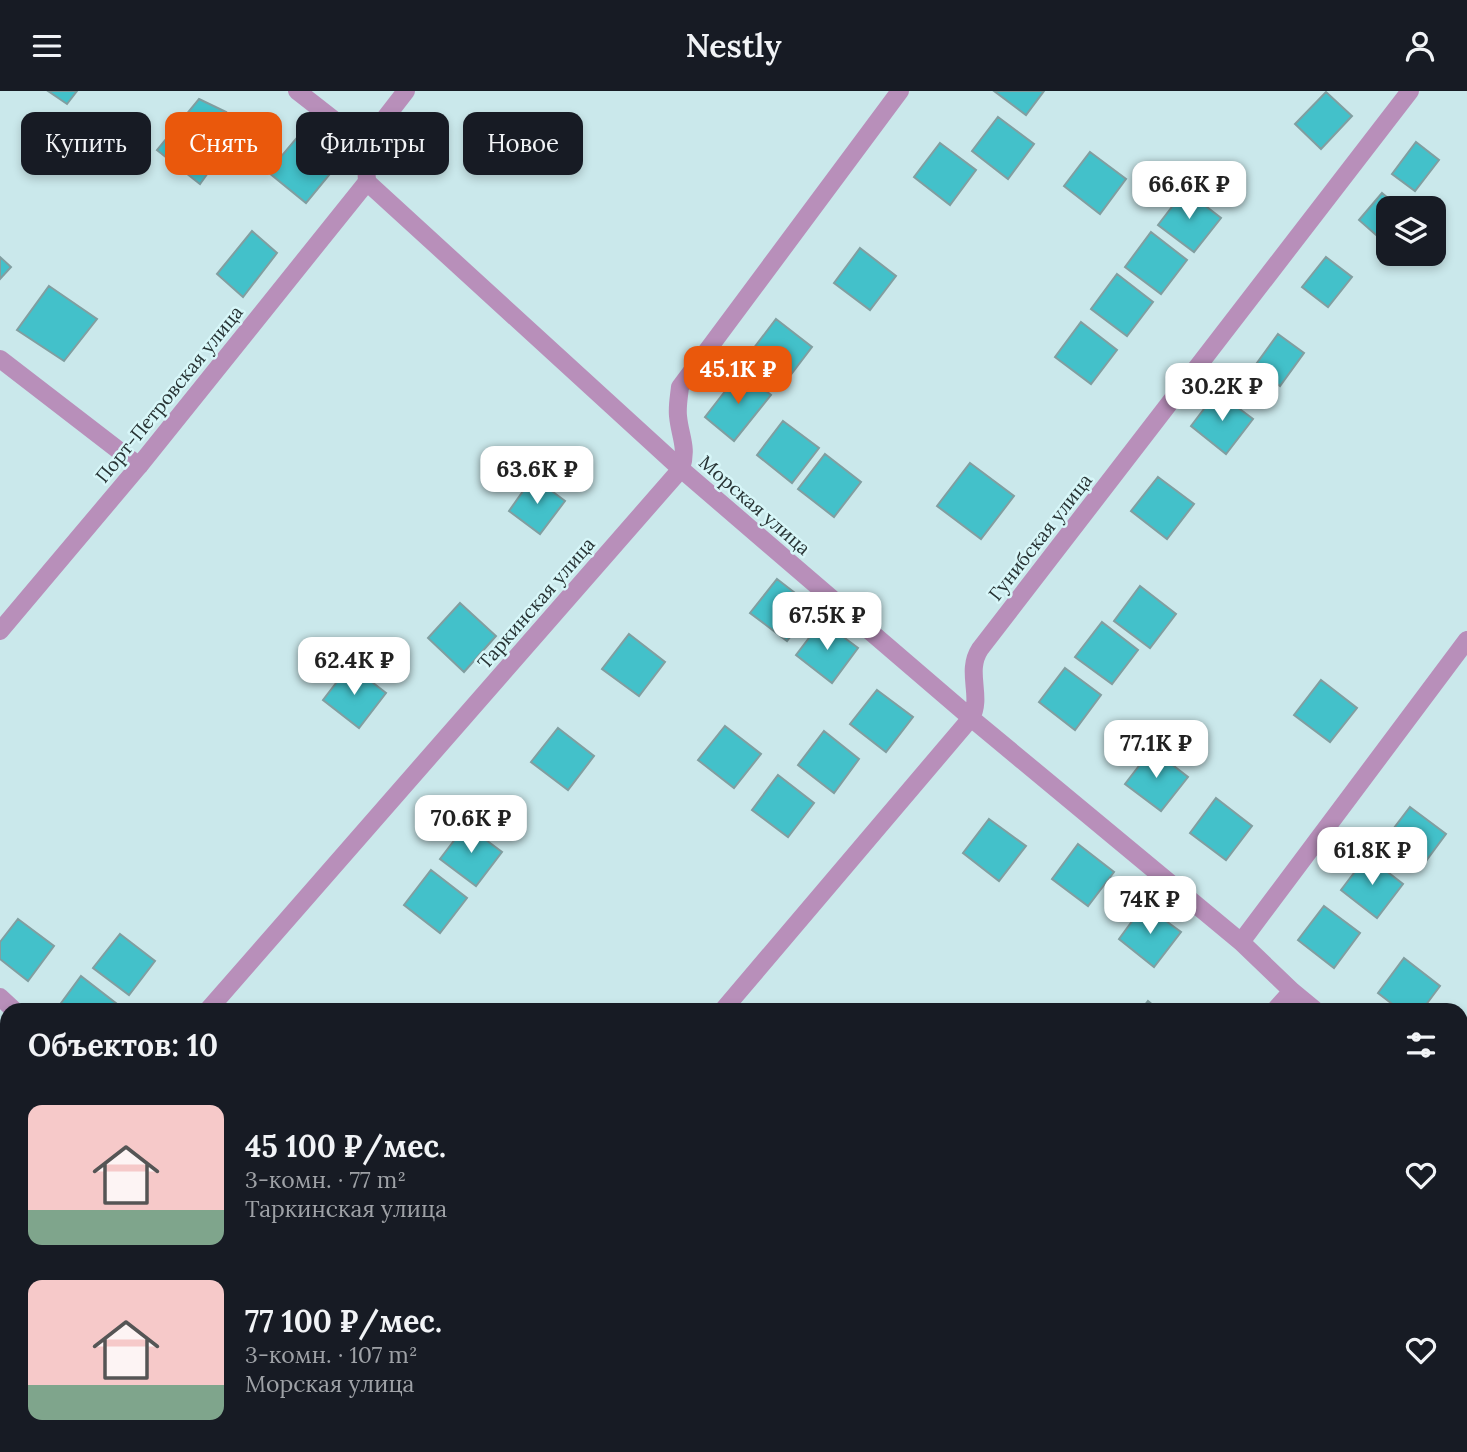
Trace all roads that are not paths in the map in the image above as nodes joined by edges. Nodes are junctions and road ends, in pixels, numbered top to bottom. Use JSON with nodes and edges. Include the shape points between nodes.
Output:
{"nodes":[{"id":1,"x":297,"y":91,"type":"edge"},
{"id":2,"x":406,"y":91,"type":"edge"},
{"id":3,"x":900,"y":91,"type":"edge"},
{"id":4,"x":1410,"y":91,"type":"edge"},
{"id":5,"x":324,"y":112,"type":"edge"},
{"id":6,"x":390,"y":112,"type":"edge"},
{"id":7,"x":367,"y":175,"type":"edge"},
{"id":8,"x":367,"y":182,"type":"junction"},
{"id":9,"x":0,"y":359,"type":"edge"},
{"id":10,"x":139,"y":466,"type":"junction"},
{"id":11,"x":681,"y":469,"type":"junction"},
{"id":12,"x":0,"y":631,"type":"edge"},
{"id":13,"x":1467,"y":640,"type":"edge"},
{"id":14,"x":971,"y":718,"type":"junction"},
{"id":15,"x":1241,"y":942,"type":"junction"},
{"id":16,"x":1292,"y":991,"type":"junction"},
{"id":17,"x":214,"y":1003,"type":"edge"},
{"id":18,"x":729,"y":1003,"type":"edge"},
{"id":19,"x":1281,"y":1003,"type":"edge"},
{"id":20,"x":1307,"y":1003,"type":"edge"}],
"edges":[{"from":1,"to":5,"type":"street"},
{"from":2,"to":6,"type":"street"},
{"from":3,"to":11,"type":"street","via":[[680,387],[678,417],[685,457]]},
{"from":4,"to":14,"type":"street","name":"Гунибская улица","via":[[975,656]]},
{"from":7,"to":8,"type":"street"},
{"from":8,"to":10,"type":"street","name":"Порт-Петровская улица"},
{"from":8,"to":11,"type":"street","name":"Морская улица"},
{"from":9,"to":10,"type":"street"},
{"from":10,"to":12,"type":"street","name":"Порт-Петровская улица"},
{"from":11,"to":14,"type":"street","name":"Морская улица"},
{"from":11,"to":17,"type":"street","name":"Таркинская улица"},
{"from":13,"to":15,"type":"street"},
{"from":14,"to":15,"type":"street","name":"Морская улица"},
{"from":14,"to":18,"type":"street"},
{"from":15,"to":16,"type":"street","name":"Морская улица"},
{"from":16,"to":19,"type":"street"},
{"from":16,"to":20,"type":"street","name":"Морская улица"}]}
